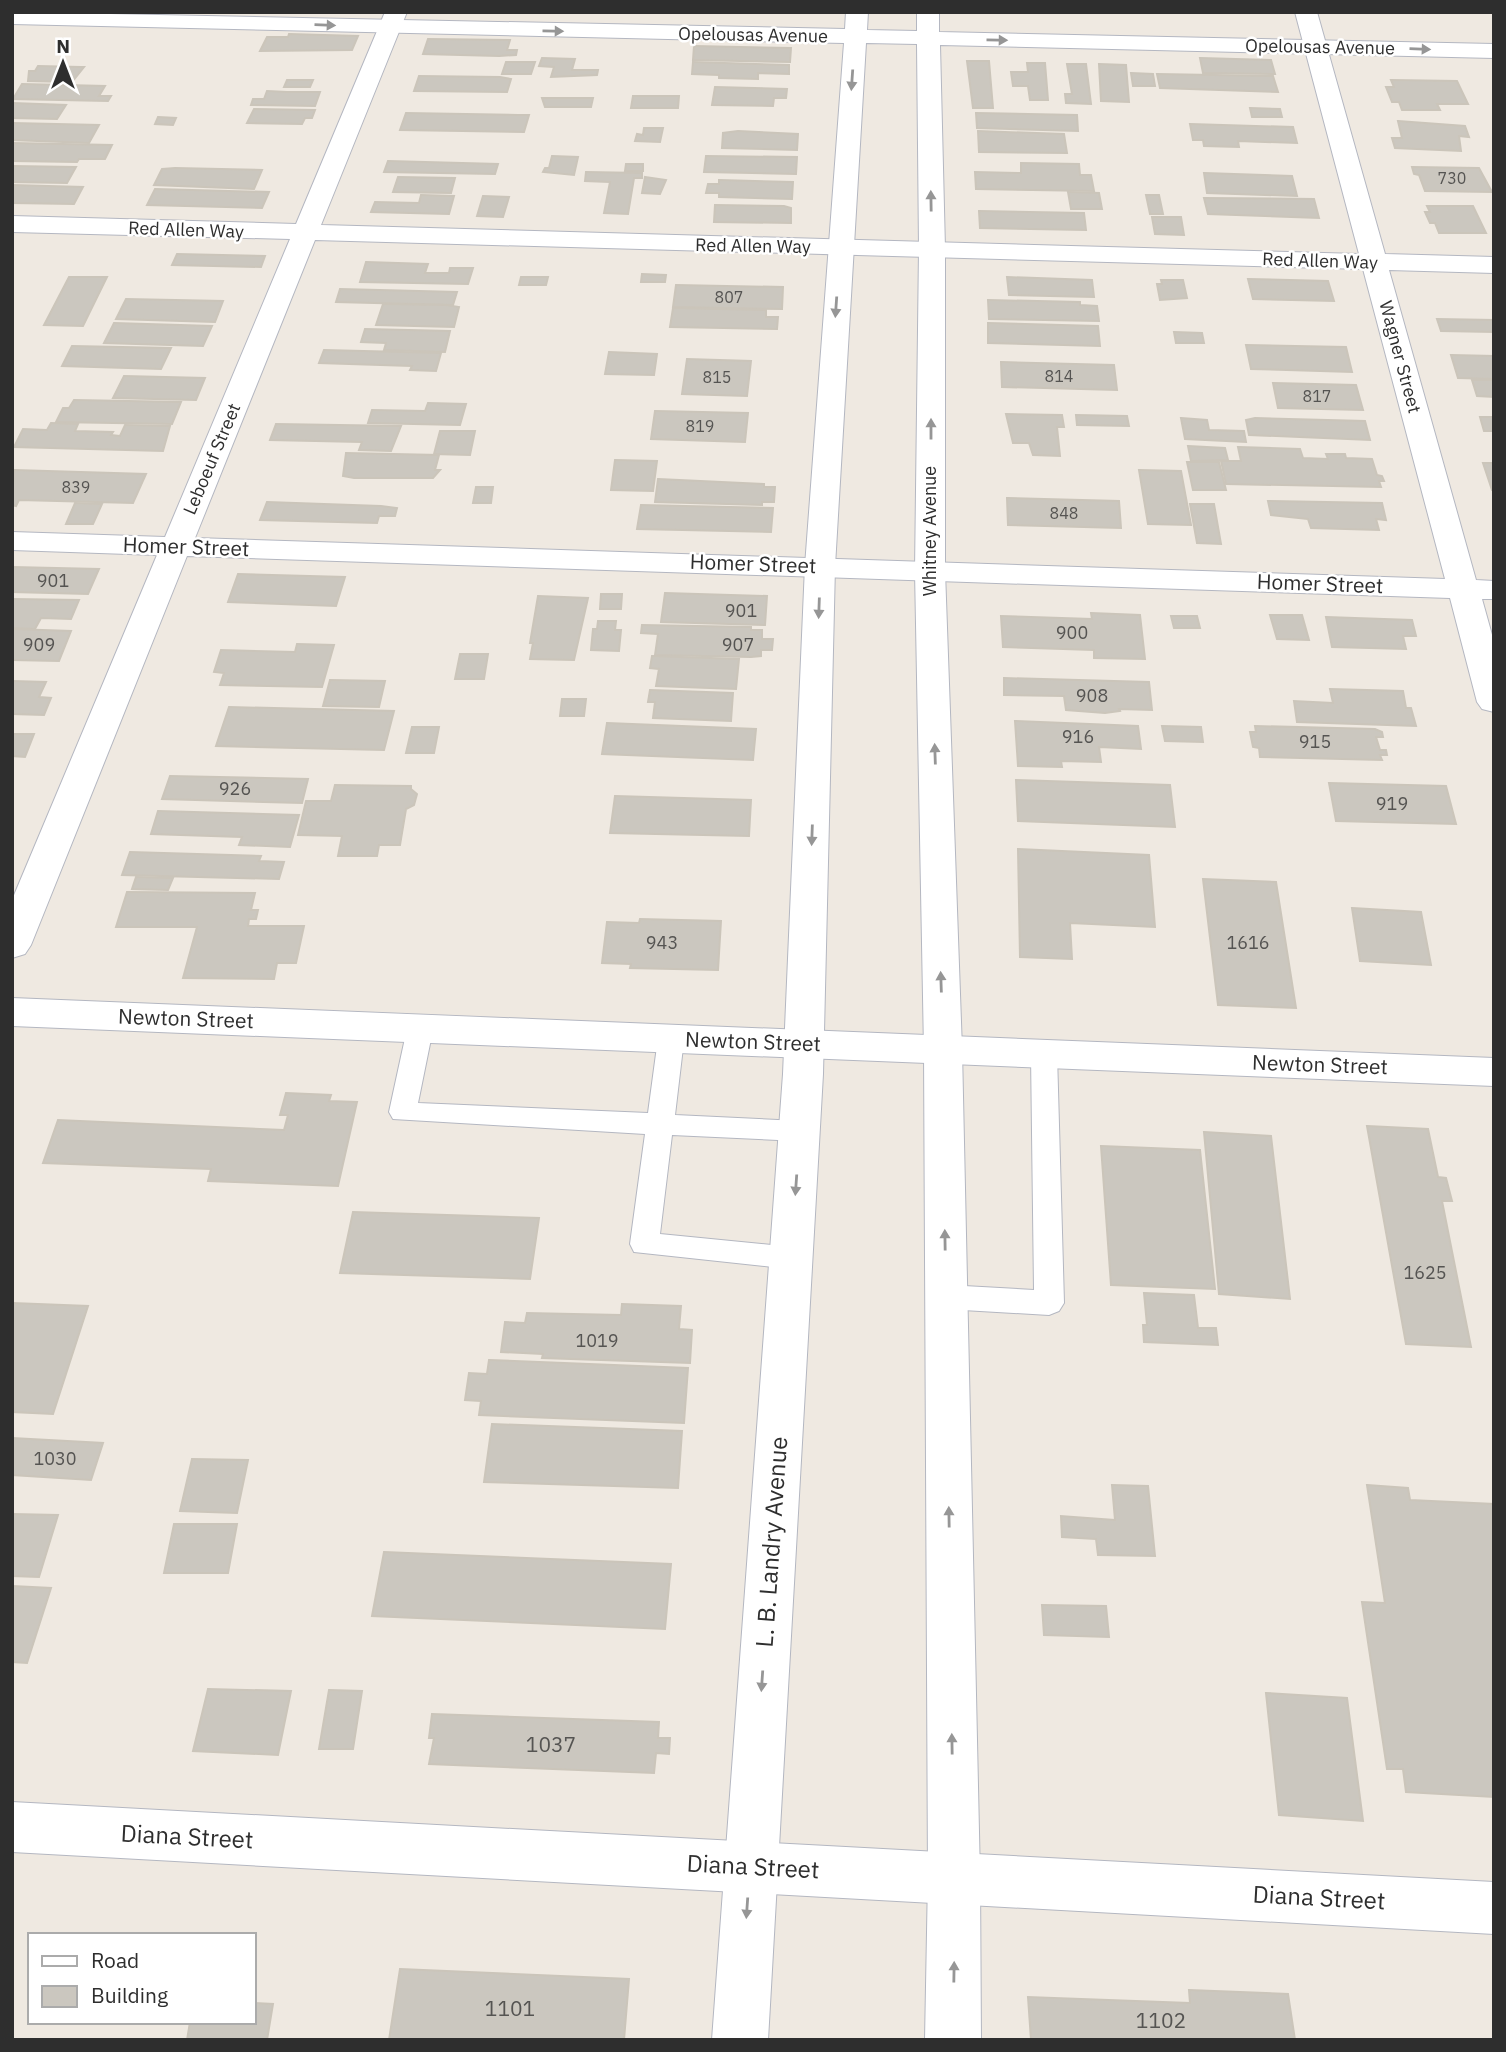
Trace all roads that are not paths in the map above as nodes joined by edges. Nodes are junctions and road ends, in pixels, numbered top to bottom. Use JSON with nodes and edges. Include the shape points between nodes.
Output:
{"nodes":[{"id":1,"x":903,"y":12,"type":"edge"},
{"id":2,"x":949,"y":13,"type":"edge"},
{"id":3,"x":12,"y":17,"type":"edge"},
{"id":4,"x":393,"y":20,"type":"edge"},
{"id":5,"x":928,"y":21,"type":"edge"},
{"id":6,"x":1309,"y":24,"type":"edge"},
{"id":7,"x":857,"y":25,"type":"edge"},
{"id":8,"x":1494,"y":51,"type":"edge"},
{"id":9,"x":12,"y":224,"type":"edge"},
{"id":10,"x":306,"y":234,"type":"junction"},
{"id":11,"x":839,"y":248,"type":"junction"},
{"id":12,"x":932,"y":249,"type":"junction"},
{"id":13,"x":1374,"y":263,"type":"junction"},
{"id":14,"x":1494,"y":265,"type":"edge"},
{"id":15,"x":12,"y":541,"type":"edge"},
{"id":16,"x":176,"y":548,"type":"junction"},
{"id":17,"x":820,"y":566,"type":"junction"},
{"id":18,"x":930,"y":571,"type":"junction"},
{"id":19,"x":1462,"y":589,"type":"junction"},
{"id":20,"x":1494,"y":590,"type":"edge"},
{"id":21,"x":1494,"y":702,"type":"edge"},
{"id":22,"x":12,"y":945,"type":"edge"},
{"id":23,"x":12,"y":1012,"type":"edge"},
{"id":24,"x":420,"y":1029,"type":"junction"},
{"id":25,"x":671,"y":1039,"type":"junction"},
{"id":26,"x":805,"y":1044,"type":"junction"},
{"id":27,"x":943,"y":1050,"type":"junction"},
{"id":28,"x":1044,"y":1054,"type":"junction"},
{"id":29,"x":1494,"y":1072,"type":"edge"},
{"id":30,"x":660,"y":1124,"type":"junction"},
{"id":31,"x":799,"y":1131,"type":"junction"},
{"id":32,"x":791,"y":1258,"type":"junction"},
{"id":33,"x":946,"y":1297,"type":"junction"},
{"id":34,"x":12,"y":1827,"type":"edge"},
{"id":35,"x":750,"y":1867,"type":"junction"},
{"id":36,"x":954,"y":1878,"type":"junction"},
{"id":37,"x":1494,"y":1908,"type":"edge"},
{"id":38,"x":740,"y":2040,"type":"edge"},
{"id":39,"x":953,"y":2040,"type":"edge"}],
"edges":[{"from":1,"to":5,"type":"street","name":"Opelousas Avenue"},
{"from":2,"to":5,"type":"street","name":"Opelousas Avenue"},
{"from":3,"to":4,"type":"street","name":"Opelousas Avenue","one_way":true},
{"from":4,"to":7,"type":"street","name":"Opelousas Avenue","one_way":true},
{"from":4,"to":10,"type":"street","name":"Leboeuf Street"},
{"from":5,"to":6,"type":"street","name":"Opelousas Avenue","one_way":true},
{"from":5,"to":7,"type":"street","name":"Opelousas Avenue"},
{"from":12,"to":5,"type":"street","name":"Whitney Avenue","one_way":true},
{"from":6,"to":8,"type":"street","name":"Opelousas Avenue","one_way":true},
{"from":6,"to":13,"type":"street","name":"Wagner Street"},
{"from":7,"to":11,"type":"street","one_way":true},
{"from":9,"to":10,"type":"street","name":"Red Allen Way"},
{"from":10,"to":11,"type":"street","name":"Red Allen Way"},
{"from":10,"to":16,"type":"street","name":"Leboeuf Street"},
{"from":11,"to":12,"type":"street","name":"Red Allen Way"},
{"from":11,"to":17,"type":"street","one_way":true},
{"from":12,"to":13,"type":"street","name":"Red Allen Way"},
{"from":18,"to":12,"type":"street","name":"Whitney Avenue","one_way":true},
{"from":13,"to":14,"type":"street","name":"Red Allen Way"},
{"from":13,"to":19,"type":"street","name":"Wagner Street"},
{"from":15,"to":16,"type":"street","name":"Homer Street"},
{"from":16,"to":17,"type":"street","name":"Homer Street"},
{"from":16,"to":22,"type":"street","name":"Leboeuf Street"},
{"from":17,"to":18,"type":"street","name":"Homer Street"},
{"from":17,"to":26,"type":"street","one_way":true},
{"from":18,"to":19,"type":"street","name":"Homer Street"},
{"from":27,"to":18,"type":"street","name":"Whitney Avenue","one_way":true},
{"from":19,"to":20,"type":"street","name":"Homer Street"},
{"from":19,"to":21,"type":"street","name":"Wagner Street"},
{"from":23,"to":24,"type":"street","name":"Newton Street"},
{"from":24,"to":25,"type":"street","name":"Newton Street"},
{"from":24,"to":30,"type":"lane","via":[[403,1112]]},
{"from":25,"to":26,"type":"street","name":"Newton Street"},
{"from":25,"to":30,"type":"lane"},
{"from":26,"to":27,"type":"street","name":"Newton Street"},
{"from":26,"to":31,"type":"street","name":"L. B. Landry Avenue"},
{"from":27,"to":28,"type":"street","name":"Newton Street"},
{"from":33,"to":27,"type":"street","one_way":true},
{"from":28,"to":29,"type":"street","name":"Newton Street"},
{"from":28,"to":33,"type":"lane","via":[[1049,1303]]},
{"from":30,"to":31,"type":"lane"},
{"from":30,"to":32,"type":"lane","via":[[645,1244]]},
{"from":31,"to":32,"type":"street","name":"L. B. Landry Avenue","one_way":true},
{"from":32,"to":35,"type":"street","name":"L. B. Landry Avenue","one_way":true},
{"from":36,"to":33,"type":"street","one_way":true},
{"from":34,"to":35,"type":"street","name":"Diana Street"},
{"from":35,"to":36,"type":"street","name":"Diana Street"},
{"from":35,"to":38,"type":"street","name":"L. B. Landry Avenue","one_way":true},
{"from":36,"to":37,"type":"street","name":"Diana Street"},
{"from":39,"to":36,"type":"street","one_way":true}]}
